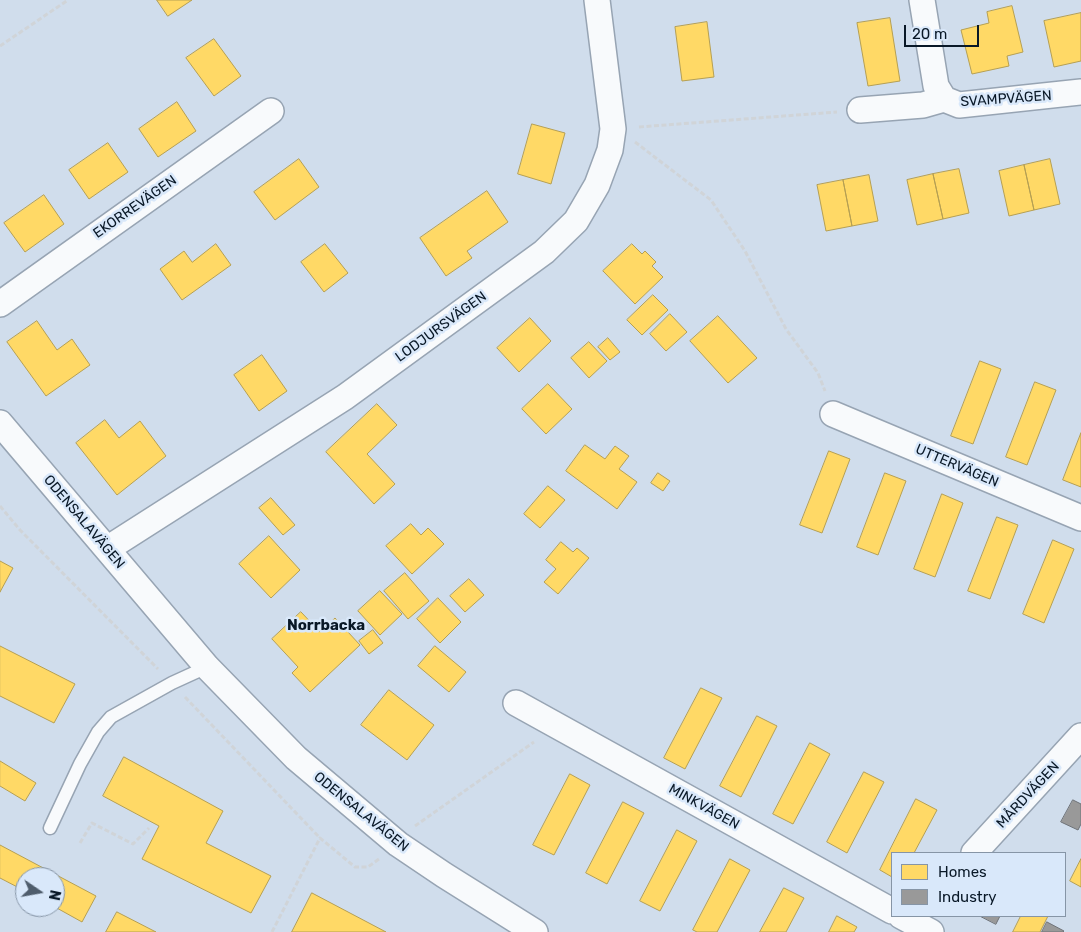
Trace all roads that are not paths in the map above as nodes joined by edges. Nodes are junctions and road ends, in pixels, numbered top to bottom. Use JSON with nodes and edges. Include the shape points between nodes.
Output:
{"nodes":[{"id":1,"x":596,"y":0,"type":"edge"},
{"id":2,"x":922,"y":0,"type":"edge"},
{"id":3,"x":1081,"y":92,"type":"edge"},
{"id":4,"x":944,"y":98,"type":"junction"},
{"id":5,"x":860,"y":110,"type":"road end"},
{"id":6,"x":270,"y":111,"type":"dead end"},
{"id":7,"x":0,"y":304,"type":"edge"},
{"id":8,"x":833,"y":414,"type":"road end"},
{"id":9,"x":0,"y":423,"type":"edge"},
{"id":10,"x":1081,"y":518,"type":"edge"},
{"id":11,"x":108,"y":550,"type":"junction"},
{"id":12,"x":207,"y":667,"type":"junction"},
{"id":13,"x":516,"y":703,"type":"dead end"},
{"id":14,"x":1076,"y":749,"type":"edge"},
{"id":15,"x":50,"y":828,"type":"dead end"},
{"id":16,"x":975,"y":852,"type":"edge"},
{"id":17,"x":891,"y":910,"type":"edge"},
{"id":18,"x":535,"y":932,"type":"edge"}],
"edges":[{"from":1,"to":11,"type":"street","name":"LODJURSVÄGEN","via":[[613,129],[610,150],[597,185],[576,221],[544,252],[345,397]]},
{"from":2,"to":4,"type":"street","name":"SVAMPVÄGEN","via":[[936,86]]},
{"from":3,"to":4,"type":"street","name":"SVAMPVÄGEN","via":[[959,105]]},
{"from":4,"to":5,"type":"street","via":[[923,104]]},
{"from":6,"to":7,"type":"street","name":"EKORREVÄGEN"},
{"from":8,"to":10,"type":"street","name":"UTTERVÄGEN"},
{"from":9,"to":11,"type":"street","name":"ODENSALAVÄGEN"},
{"from":11,"to":12,"type":"street","name":"ODENSALAVÄGEN"},
{"from":12,"to":15,"type":"lane","via":[[110,717],[80,764]]},
{"from":12,"to":18,"type":"street","name":"ODENSALAVÄGEN","via":[[296,758],[398,844]]},
{"from":13,"to":17,"type":"street","name":"MINKVÄGEN"},
{"from":14,"to":16,"type":"street","name":"MÅRDVÄGEN"}]}
